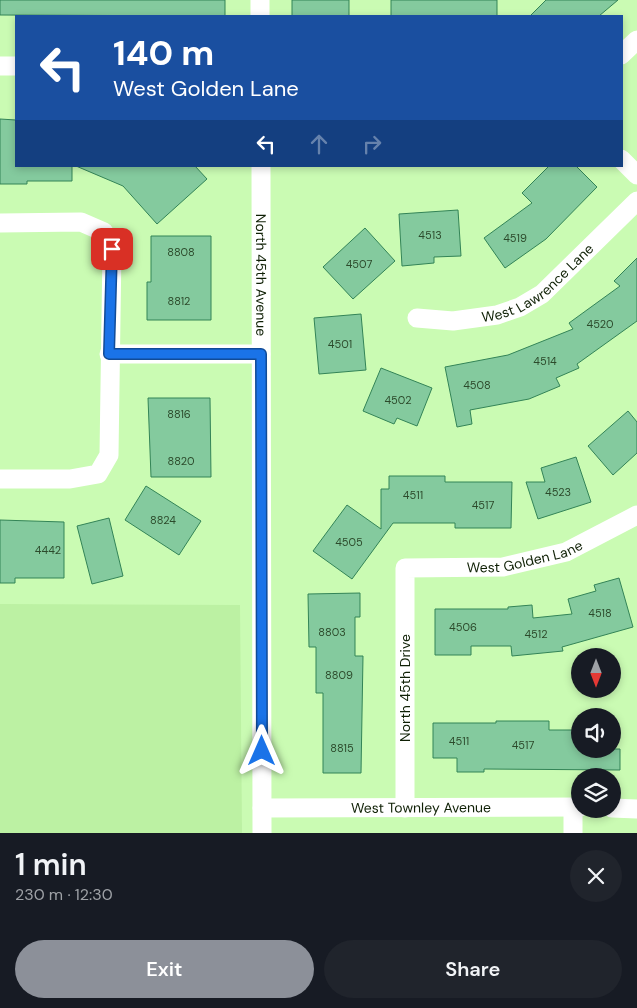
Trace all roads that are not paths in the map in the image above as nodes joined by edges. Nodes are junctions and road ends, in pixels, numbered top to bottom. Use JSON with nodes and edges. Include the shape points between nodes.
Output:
{"nodes":[{"id":1,"x":260,"y":0,"type":"edge"},
{"id":2,"x":260,"y":15,"type":"edge"},
{"id":3,"x":637,"y":40,"type":"edge"},
{"id":4,"x":623,"y":53,"type":"edge"},
{"id":5,"x":0,"y":66,"type":"edge"},
{"id":6,"x":15,"y":66,"type":"edge"},
{"id":7,"x":623,"y":161,"type":"edge"},
{"id":8,"x":261,"y":167,"type":"edge"},
{"id":9,"x":637,"y":175,"type":"edge"},
{"id":10,"x":637,"y":201,"type":"edge"},
{"id":11,"x":0,"y":223,"type":"edge"},
{"id":12,"x":417,"y":318,"type":"dead end"},
{"id":13,"x":109,"y":354,"type":"junction"},
{"id":14,"x":261,"y":354,"type":"junction"},
{"id":15,"x":0,"y":479,"type":"edge"},
{"id":16,"x":637,"y":515,"type":"edge"},
{"id":17,"x":405,"y":568,"type":"joint"},
{"id":18,"x":571,"y":807,"type":"edge"},
{"id":19,"x":262,"y":808,"type":"junction"},
{"id":20,"x":405,"y":808,"type":"junction"},
{"id":21,"x":621,"y":808,"type":"edge"},
{"id":22,"x":637,"y":809,"type":"edge"},
{"id":23,"x":575,"y":818,"type":"edge"},
{"id":24,"x":262,"y":833,"type":"edge"},
{"id":25,"x":573,"y":833,"type":"edge"}],
"edges":[{"from":1,"to":2,"type":"street"},
{"from":3,"to":4,"type":"street"},
{"from":5,"to":6,"type":"street"},
{"from":7,"to":9,"type":"street"},
{"from":8,"to":14,"type":"street","name":"North 45th Avenue"},
{"from":10,"to":12,"type":"street","name":"West Lawrence Lane","via":[[542,294],[520,307],[497,315],[453,321]]},
{"from":11,"to":13,"type":"street","via":[[81,222],[104,232],[112,249]]},
{"from":13,"to":14,"type":"street"},
{"from":13,"to":15,"type":"street","via":[[109,454],[98,474],[70,479]]},
{"from":14,"to":19,"type":"street","name":"North 45th Avenue"},
{"from":16,"to":17,"type":"street","name":"West Golden Lane","via":[[566,552],[503,567]]},
{"from":17,"to":20,"type":"street","name":"North 45th Drive"},
{"from":18,"to":20,"type":"street","name":"West Townley Avenue"},
{"from":19,"to":20,"type":"street","name":"West Townley Avenue"},
{"from":19,"to":24,"type":"street","name":"North 45th Avenue"},
{"from":21,"to":22,"type":"street"},
{"from":23,"to":25,"type":"street"}]}
